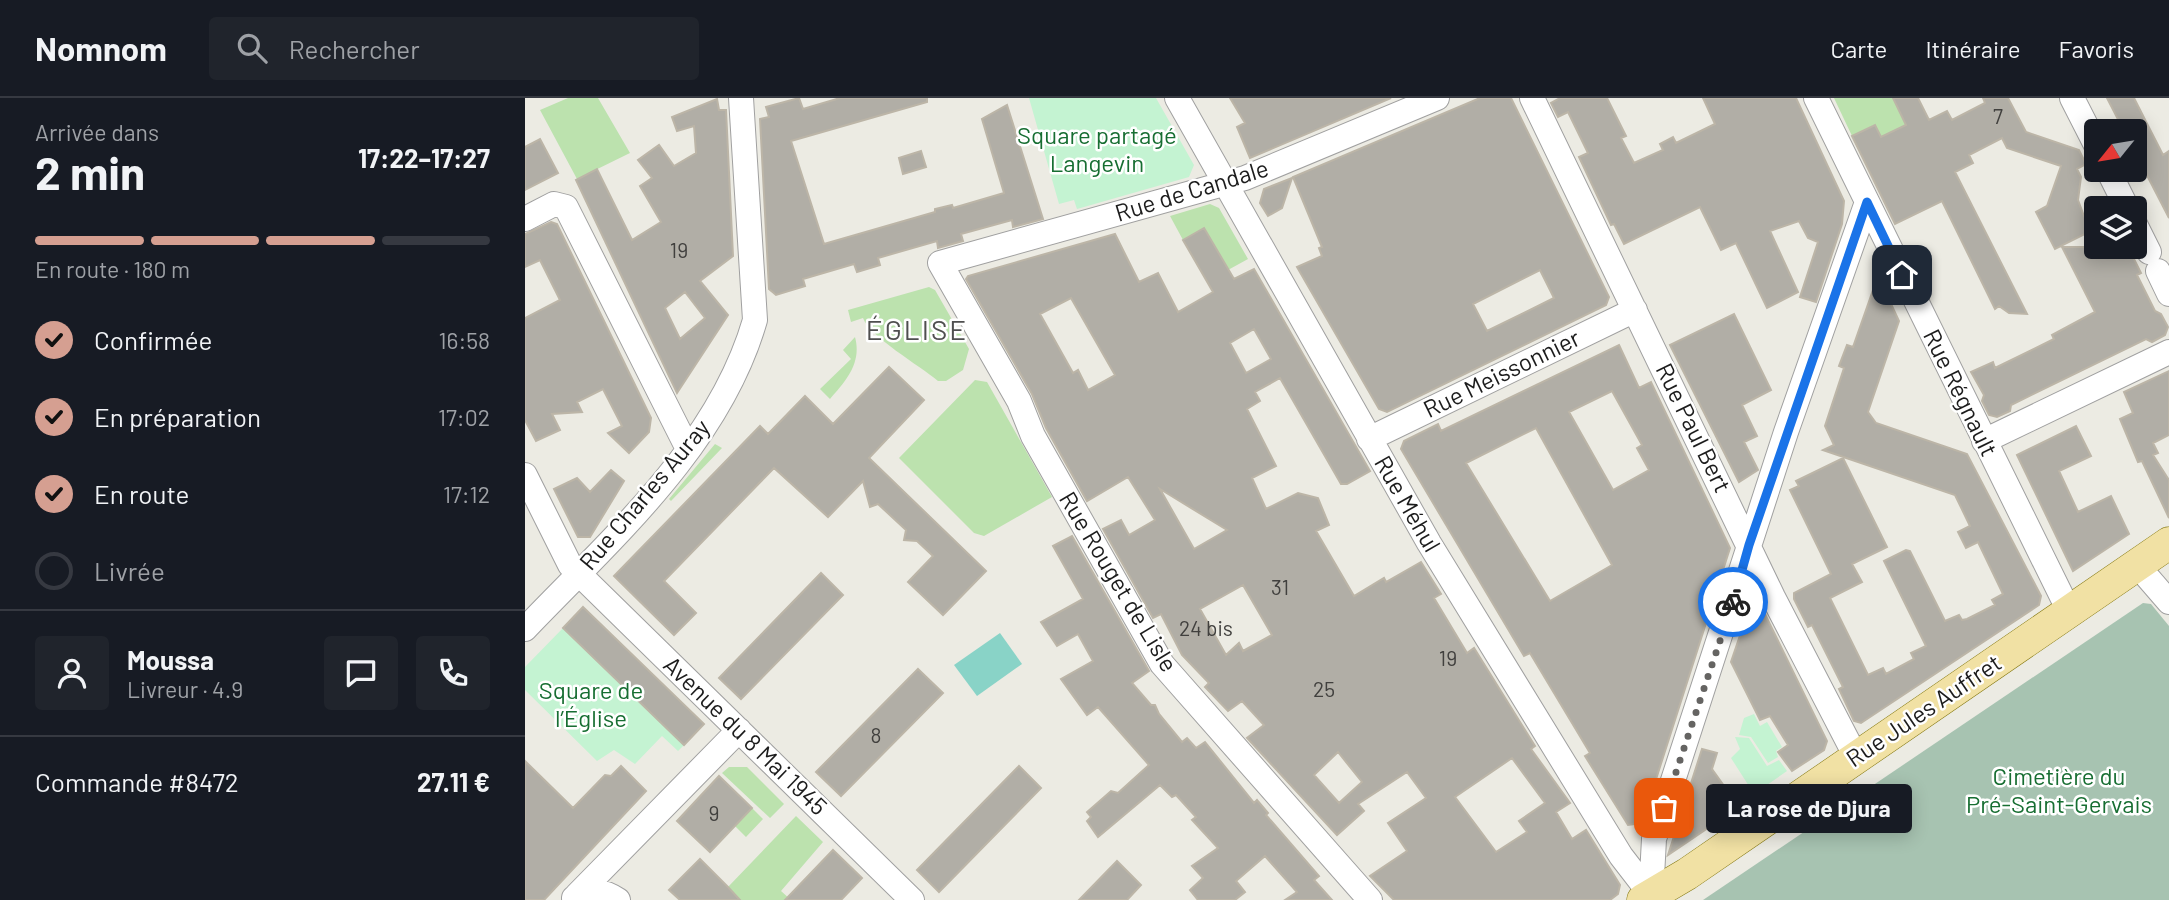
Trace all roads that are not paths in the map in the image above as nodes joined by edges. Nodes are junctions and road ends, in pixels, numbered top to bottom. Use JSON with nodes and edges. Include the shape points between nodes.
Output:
{"nodes":[{"id":1,"x":741,"y":98,"type":"edge"},
{"id":2,"x":1177,"y":98,"type":"edge"},
{"id":3,"x":1437,"y":98,"type":"edge"},
{"id":4,"x":1532,"y":98,"type":"edge"},
{"id":5,"x":1816,"y":98,"type":"edge"},
{"id":6,"x":2072,"y":98,"type":"edge"},
{"id":7,"x":2084,"y":122,"type":"edge"},
{"id":8,"x":1226,"y":184,"type":"junction"},
{"id":9,"x":1867,"y":202,"type":"junction"},
{"id":10,"x":525,"y":219,"type":"edge"},
{"id":11,"x":2147,"y":250,"type":"edge"},
{"id":12,"x":940,"y":263,"type":"joint"},
{"id":13,"x":2169,"y":294,"type":"edge"},
{"id":14,"x":1635,"y":310,"type":"junction"},
{"id":15,"x":2169,"y":352,"type":"edge"},
{"id":16,"x":1369,"y":439,"type":"junction"},
{"id":17,"x":1984,"y":441,"type":"junction"},
{"id":18,"x":688,"y":449,"type":"junction"},
{"id":19,"x":525,"y":475,"type":"edge"},
{"id":20,"x":2169,"y":543,"type":"edge"},
{"id":21,"x":1749,"y":545,"type":"junction"},
{"id":22,"x":2137,"y":565,"type":"junction"},
{"id":23,"x":578,"y":573,"type":"junction"},
{"id":24,"x":2169,"y":602,"type":"edge"},
{"id":25,"x":2069,"y":611,"type":"junction"},
{"id":26,"x":525,"y":629,"type":"edge"},
{"id":27,"x":739,"y":730,"type":"junction"},
{"id":28,"x":1856,"y":757,"type":"junction"},
{"id":29,"x":574,"y":898,"type":"edge"},
{"id":30,"x":1650,"y":898,"type":"edge"},
{"id":31,"x":618,"y":900,"type":"edge"},
{"id":32,"x":912,"y":900,"type":"edge"},
{"id":33,"x":1370,"y":900,"type":"edge"}],
"edges":[{"from":1,"to":18,"type":"street","name":"Rue Charles Auray","via":[[755,320],[712,417]]},
{"from":2,"to":8,"type":"street","name":"Rue Méhul"},
{"from":3,"to":8,"type":"street","name":"Rue de Candale"},
{"from":4,"to":14,"type":"street","name":"Rue Paul Bert"},
{"from":5,"to":9,"type":"street","name":"Rue Régnault"},
{"from":6,"to":7,"type":"street"},
{"from":8,"to":12,"type":"street","name":"Rue de Candale"},
{"from":8,"to":16,"type":"street","name":"Rue Méhul"},
{"from":9,"to":17,"type":"street","name":"Rue Régnault"},
{"from":9,"to":21,"type":"street"},
{"from":10,"to":18,"type":"street","via":[[554,204],[566,207]]},
{"from":11,"to":13,"type":"street"},
{"from":12,"to":33,"type":"street","name":"Rue Rouget de Lisle","via":[[1162,664]]},
{"from":14,"to":16,"type":"street","name":"Rue Meissonnier"},
{"from":14,"to":21,"type":"street","name":"Rue Paul Bert"},
{"from":15,"to":17,"type":"street"},
{"from":16,"to":30,"type":"street","name":"Rue Méhul"},
{"from":17,"to":25,"type":"street","name":"Rue Régnault"},
{"from":18,"to":23,"type":"street","name":"Rue Charles Auray"},
{"from":19,"to":23,"type":"street","name":"Avenue du 8 Mai 1945"},
{"from":20,"to":22,"type":"main road","name":"Rue Jules Auffret"},
{"from":21,"to":28,"type":"street","name":"Rue Paul Bert"},
{"from":21,"to":30,"type":"street","via":[[1654,839]]},
{"from":22,"to":24,"type":"street"},
{"from":22,"to":25,"type":"main road","name":"Rue Jules Auffret"},
{"from":23,"to":26,"type":"street","name":"Rue Charles Auray"},
{"from":23,"to":27,"type":"street","name":"Avenue du 8 Mai 1945"},
{"from":25,"to":28,"type":"main road","name":"Rue Jules Auffret"},
{"from":27,"to":29,"type":"street"},
{"from":27,"to":32,"type":"street","name":"Avenue du 8 Mai 1945"},
{"from":28,"to":30,"type":"main road","name":"Rue Jules Auffret"},
{"from":29,"to":31,"type":"street","via":[[599,891]]}]}
